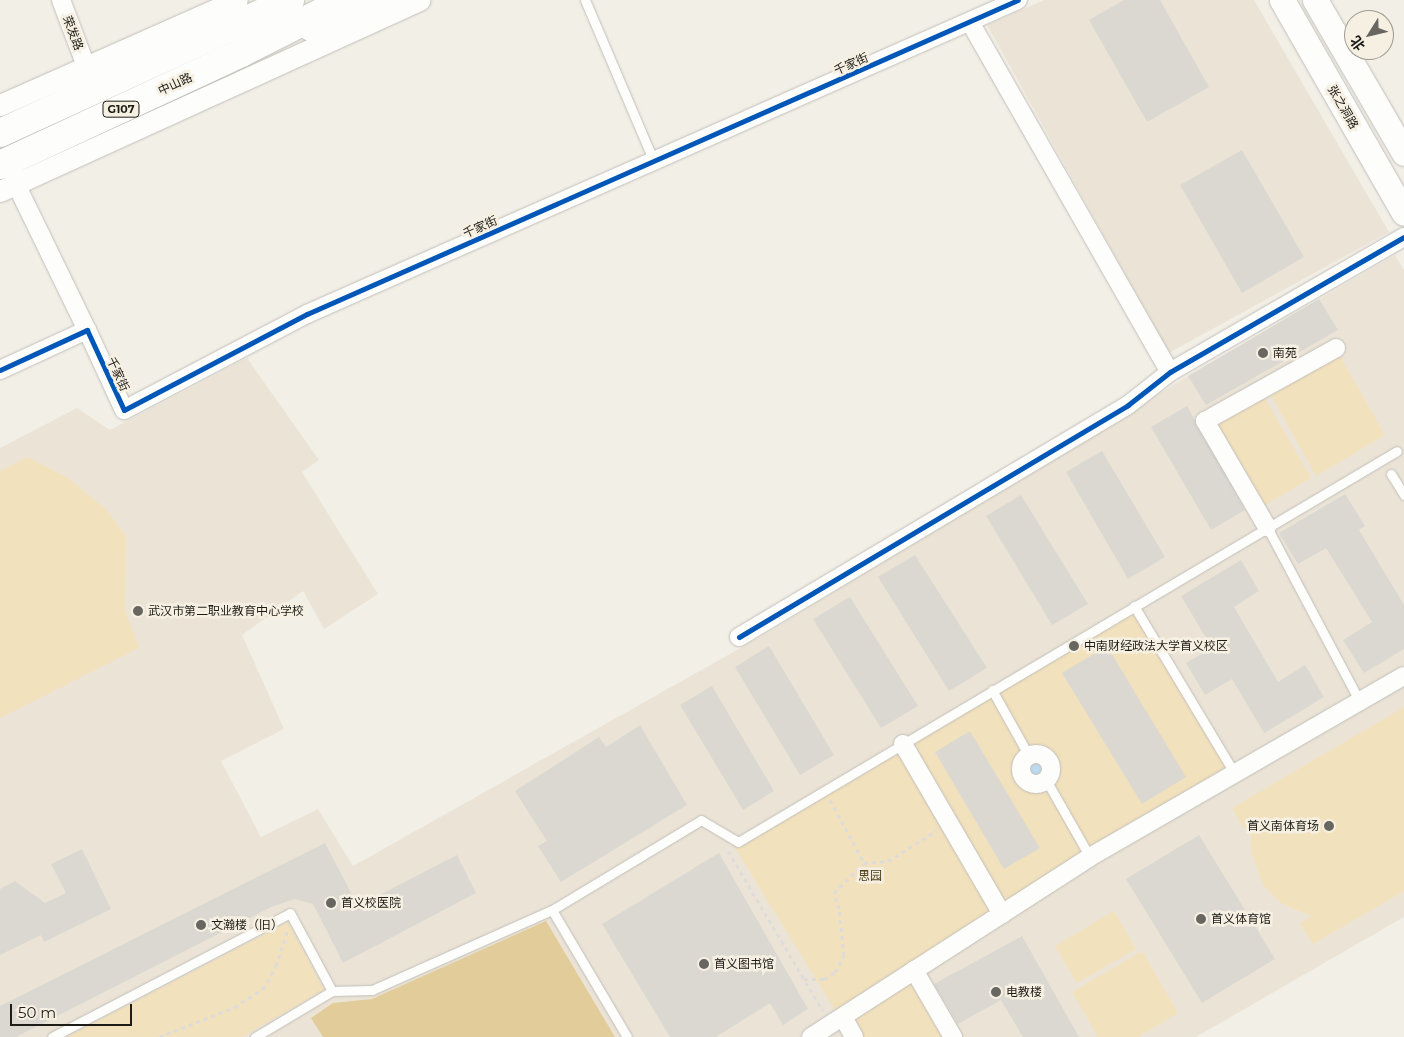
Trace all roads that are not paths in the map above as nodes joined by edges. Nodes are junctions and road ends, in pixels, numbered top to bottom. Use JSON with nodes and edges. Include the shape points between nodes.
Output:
{"nodes":[{"id":1,"x":61,"y":0,"type":"edge"},
{"id":2,"x":238,"y":0,"type":"edge"},
{"id":3,"x":276,"y":0,"type":"edge"},
{"id":4,"x":290,"y":0,"type":"edge"},
{"id":5,"x":346,"y":0,"type":"edge"},
{"id":6,"x":393,"y":0,"type":"edge"},
{"id":7,"x":420,"y":0,"type":"edge"},
{"id":8,"x":586,"y":0,"type":"edge"},
{"id":9,"x":1018,"y":0,"type":"edge"},
{"id":10,"x":1282,"y":0,"type":"edge"},
{"id":11,"x":1316,"y":0,"type":"edge"},
{"id":12,"x":970,"y":22,"type":"junction"},
{"id":13,"x":230,"y":29,"type":"junction"},
{"id":14,"x":242,"y":53,"type":"junction"},
{"id":15,"x":86,"y":66,"type":"junction"},
{"id":16,"x":3,"y":118,"type":"edge"},
{"id":17,"x":1404,"y":153,"type":"edge"},
{"id":18,"x":654,"y":162,"type":"junction"},
{"id":19,"x":7,"y":175,"type":"edge"},
{"id":20,"x":1404,"y":213,"type":"edge"},
{"id":21,"x":1404,"y":237,"type":"edge"},
{"id":22,"x":87,"y":330,"type":"junction"},
{"id":23,"x":1336,"y":348,"type":"dead end"},
{"id":24,"x":0,"y":370,"type":"edge"},
{"id":25,"x":1170,"y":372,"type":"junction"},
{"id":26,"x":1397,"y":451,"type":"dead end"},
{"id":27,"x":1392,"y":474,"type":"dead end"},
{"id":28,"x":1404,"y":495,"type":"edge"},
{"id":29,"x":1267,"y":527,"type":"junction"},
{"id":30,"x":1134,"y":606,"type":"junction"},
{"id":31,"x":739,"y":637,"type":"dead end"},
{"id":32,"x":1404,"y":676,"type":"edge"},
{"id":33,"x":992,"y":690,"type":"junction"},
{"id":34,"x":1360,"y":702,"type":"junction"},
{"id":35,"x":903,"y":744,"type":"junction"},
{"id":36,"x":1029,"y":756,"type":"joint"},
{"id":37,"x":1234,"y":774,"type":"junction"},
{"id":38,"x":1046,"y":780,"type":"joint"},
{"id":39,"x":1090,"y":858,"type":"junction"},
{"id":40,"x":552,"y":910,"type":"junction"},
{"id":41,"x":1002,"y":914,"type":"junction"},
{"id":42,"x":914,"y":970,"type":"junction"},
{"id":43,"x":332,"y":991,"type":"junction"},
{"id":44,"x":837,"y":1021,"type":"junction"},
{"id":45,"x":52,"y":1037,"type":"edge"},
{"id":46,"x":254,"y":1037,"type":"edge"},
{"id":47,"x":627,"y":1037,"type":"edge"},
{"id":48,"x":812,"y":1037,"type":"edge"},
{"id":49,"x":854,"y":1037,"type":"edge"},
{"id":50,"x":953,"y":1037,"type":"edge"}],
"edges":[{"from":1,"to":15,"type":"street","name":"荣发路"},
{"from":2,"to":15,"type":"street"},
{"from":3,"to":13,"type":"main road"},
{"from":4,"to":13,"type":"main road","number":"G107"},
{"from":5,"to":14,"type":"main road","name":"中山路","number":"G107"},
{"from":6,"to":14,"type":"main road","name":"中山路"},
{"from":7,"to":19,"type":"street"},
{"from":8,"to":18,"type":"lane"},
{"from":9,"to":12,"type":"street","name":"千家街"},
{"from":10,"to":20,"type":"main road","name":"张之洞路"},
{"from":11,"to":17,"type":"main road"},
{"from":12,"to":18,"type":"street","name":"千家街"},
{"from":12,"to":25,"type":"street"},
{"from":13,"to":16,"type":"main road","number":"G107"},
{"from":14,"to":19,"type":"main road","name":"中山路","number":"G107"},
{"from":15,"to":16,"type":"street"},
{"from":18,"to":22,"type":"street","name":"千家街","via":[[307,314],[124,410]]},
{"from":19,"to":22,"type":"street"},
{"from":21,"to":25,"type":"street"},
{"from":22,"to":24,"type":"street"},
{"from":23,"to":29,"type":"street","via":[[1205,420]]},
{"from":25,"to":31,"type":"street","via":[[1128,404]]},
{"from":26,"to":29,"type":"lane"},
{"from":27,"to":28,"type":"lane"},
{"from":29,"to":30,"type":"lane"},
{"from":29,"to":34,"type":"lane"},
{"from":30,"to":33,"type":"lane"},
{"from":30,"to":37,"type":"lane"},
{"from":32,"to":34,"type":"street"},
{"from":33,"to":35,"type":"lane"},
{"from":33,"to":36,"type":"lane"},
{"from":34,"to":37,"type":"street"},
{"from":35,"to":40,"type":"lane","via":[[738,842],[702,820]]},
{"from":35,"to":41,"type":"street"},
{"from":36,"to":38,"type":"street","via":[[1037,754],[1047,758],[1051,768]]},
{"from":37,"to":39,"type":"street"},
{"from":38,"to":39,"type":"lane"},
{"from":39,"to":41,"type":"street"},
{"from":40,"to":43,"type":"lane","via":[[372,990]]},
{"from":40,"to":47,"type":"lane"},
{"from":41,"to":42,"type":"street"},
{"from":42,"to":44,"type":"street"},
{"from":42,"to":50,"type":"street"},
{"from":43,"to":45,"type":"lane","via":[[290,913]]},
{"from":43,"to":46,"type":"lane"},
{"from":44,"to":48,"type":"street"},
{"from":44,"to":49,"type":"street"}]}
